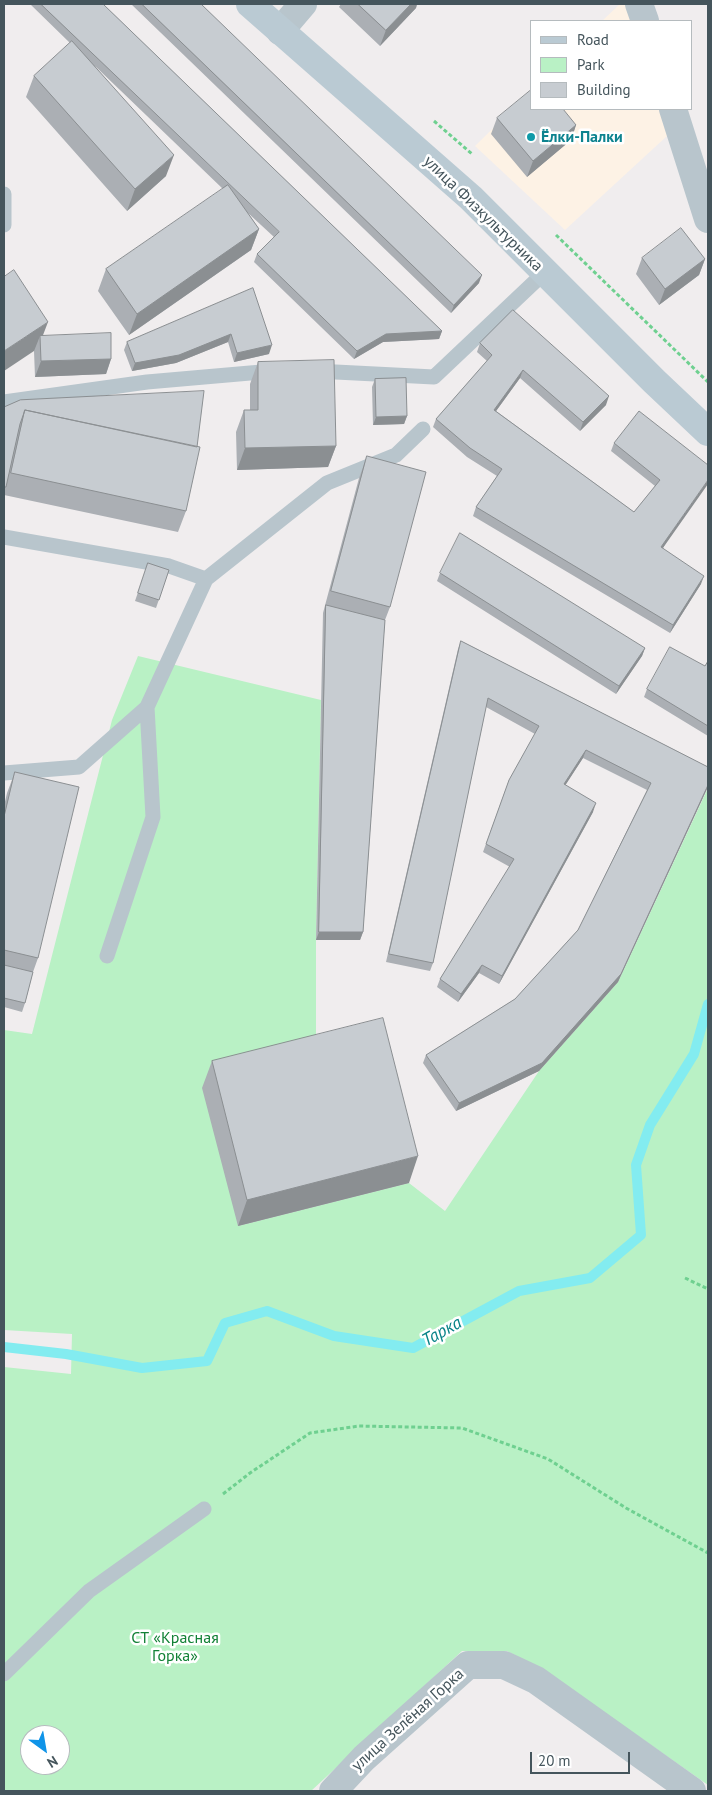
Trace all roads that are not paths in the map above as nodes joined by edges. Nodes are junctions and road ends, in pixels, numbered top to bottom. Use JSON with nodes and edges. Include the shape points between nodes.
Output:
{"nodes":[{"id":1,"x":250,"y":4,"type":"edge"},
{"id":2,"x":303,"y":4,"type":"edge"},
{"id":3,"x":639,"y":4,"type":"edge"},
{"id":4,"x":645,"y":20,"type":"edge"},
{"id":5,"x":280,"y":31,"type":"junction"},
{"id":6,"x":673,"y":110,"type":"edge"},
{"id":7,"x":4,"y":194,"type":"edge"},
{"id":8,"x":708,"y":219,"type":"edge"},
{"id":9,"x":4,"y":225,"type":"edge"},
{"id":10,"x":544,"y":273,"type":"junction"},
{"id":11,"x":4,"y":402,"type":"edge"},
{"id":12,"x":423,"y":429,"type":"dead end"},
{"id":13,"x":708,"y":432,"type":"edge"},
{"id":14,"x":4,"y":537,"type":"edge"},
{"id":15,"x":206,"y":579,"type":"junction"},
{"id":16,"x":147,"y":707,"type":"junction"},
{"id":17,"x":4,"y":773,"type":"edge"},
{"id":18,"x":107,"y":956,"type":"dead end"},
{"id":19,"x":204,"y":1509,"type":"road end"},
{"id":20,"x":4,"y":1674,"type":"edge"},
{"id":21,"x":333,"y":1791,"type":"edge"},
{"id":22,"x":692,"y":1791,"type":"edge"}],
"edges":[{"from":1,"to":5,"type":"street","name":"улица Физкультурника"},
{"from":2,"to":5,"type":"street"},
{"from":3,"to":4,"type":"street"},
{"from":5,"to":10,"type":"street","name":"улица Физкультурника","via":[[471,198]]},
{"from":6,"to":8,"type":"street"},
{"from":7,"to":9,"type":"lane"},
{"from":10,"to":11,"type":"lane","via":[[434,377],[293,370],[146,382]]},
{"from":10,"to":13,"type":"street","name":"улица Физкультурника"},
{"from":12,"to":15,"type":"lane","via":[[396,455],[327,482]]},
{"from":14,"to":15,"type":"lane","via":[[170,566]]},
{"from":15,"to":16,"type":"lane"},
{"from":16,"to":17,"type":"lane","via":[[79,767]]},
{"from":16,"to":18,"type":"lane","via":[[153,816]]},
{"from":19,"to":20,"type":"lane","via":[[90,1591]]},
{"from":21,"to":22,"type":"street","name":"улица Зелёная Горка","via":[[364,1758],[468,1665],[504,1665],[536,1680]]}]}
